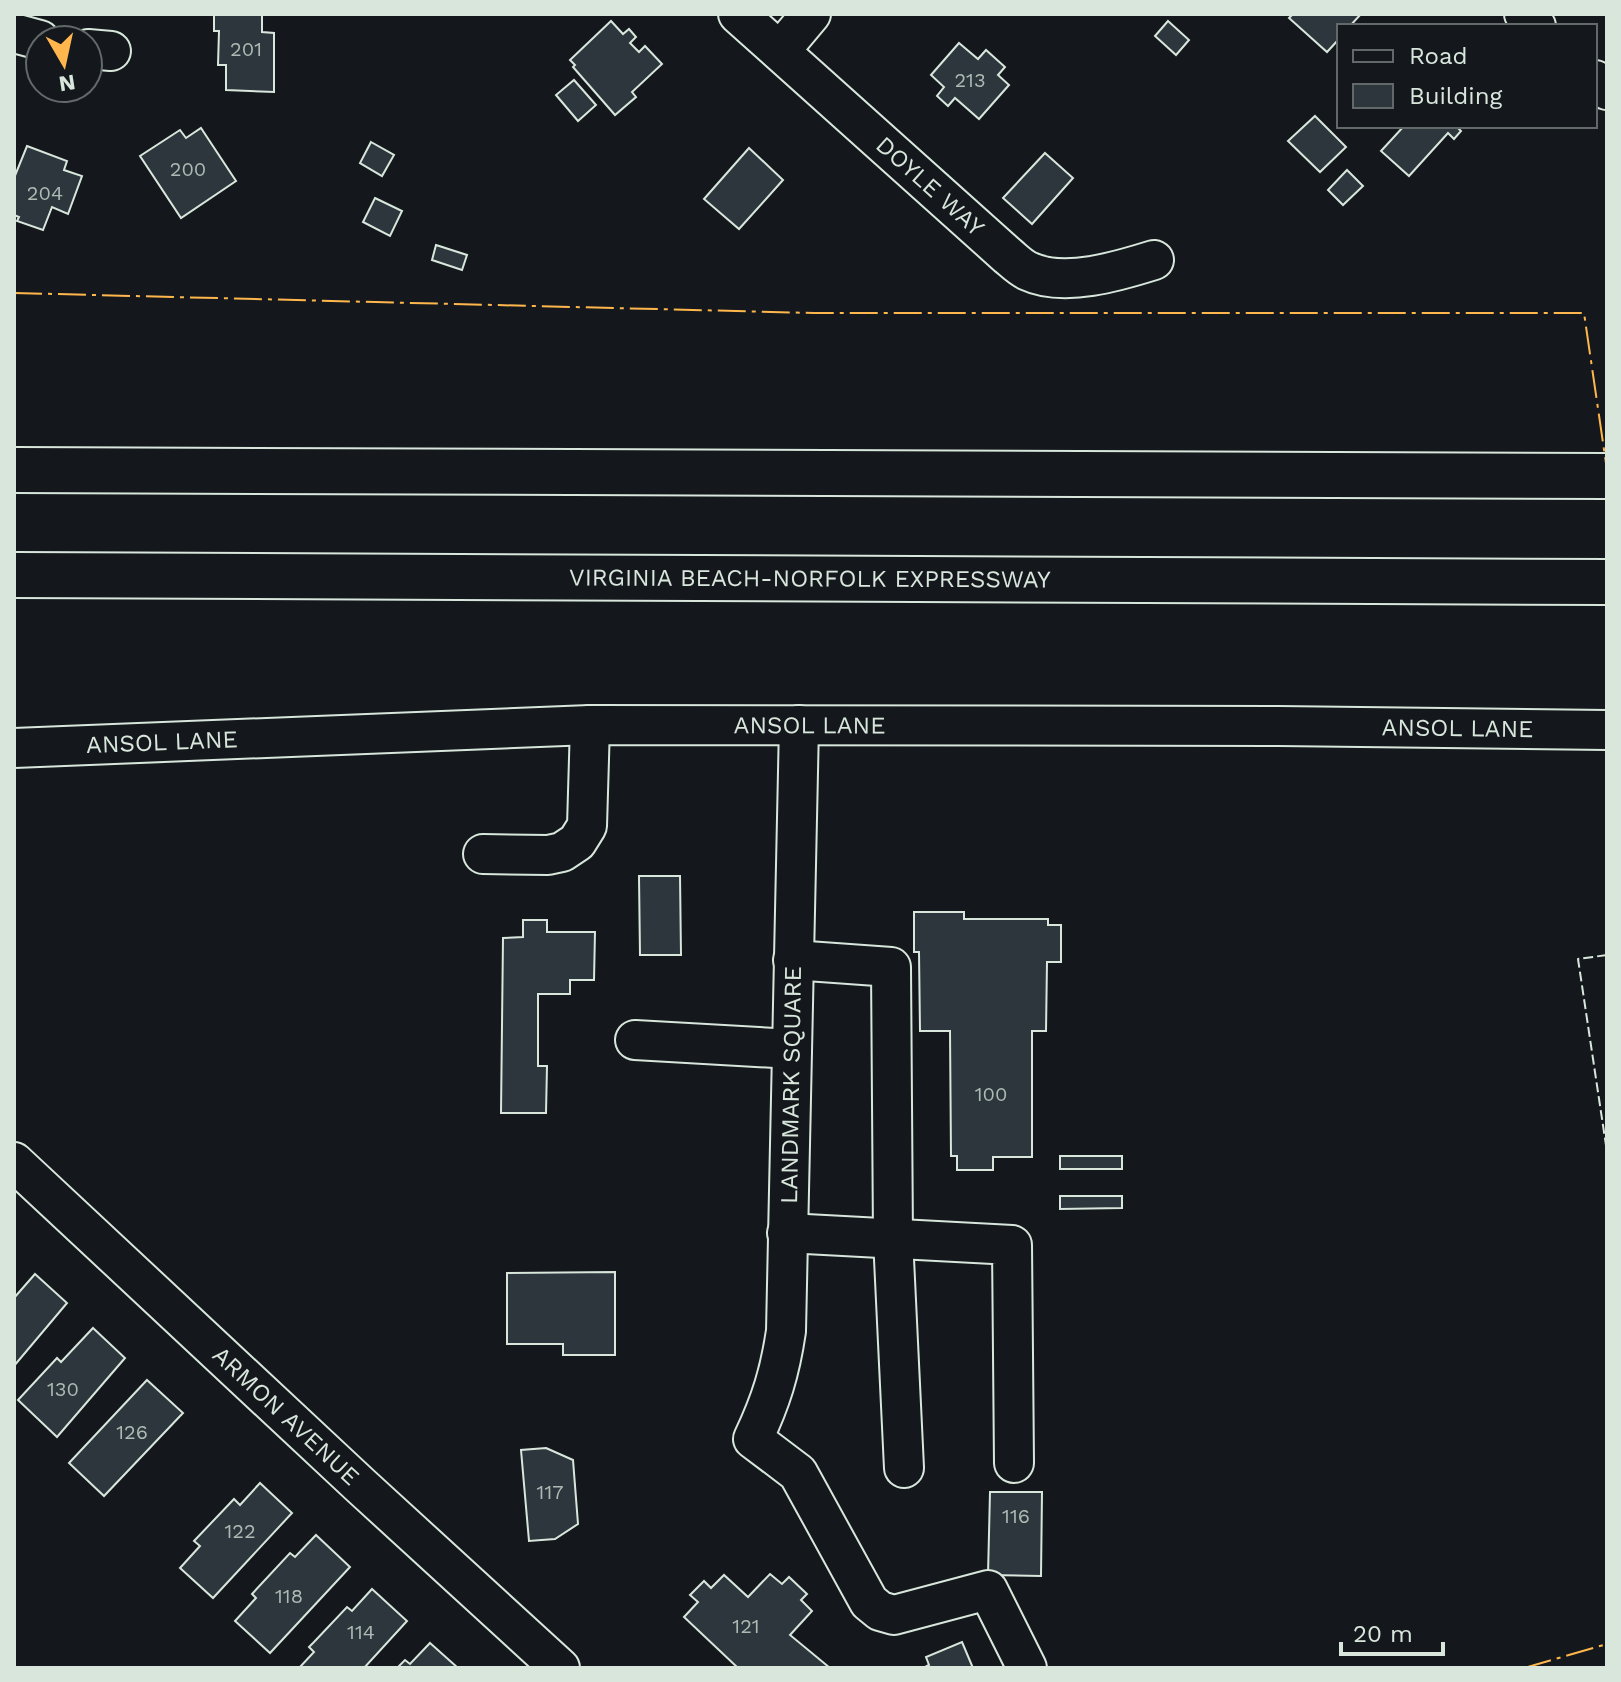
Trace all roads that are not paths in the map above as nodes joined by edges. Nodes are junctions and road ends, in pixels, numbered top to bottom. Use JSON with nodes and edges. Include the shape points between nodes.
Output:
{"nodes":[{"id":1,"x":738,"y":14,"type":"edge"},
{"id":2,"x":811,"y":14,"type":"edge"},
{"id":3,"x":780,"y":51,"type":"junction"},
{"id":4,"x":1154,"y":260,"type":"dead end"},
{"id":5,"x":14,"y":470,"type":"edge"},
{"id":6,"x":1607,"y":476,"type":"edge"},
{"id":7,"x":14,"y":575,"type":"edge"},
{"id":8,"x":1607,"y":582,"type":"edge"},
{"id":9,"x":590,"y":725,"type":"junction"},
{"id":10,"x":799,"y":725,"type":"junction"},
{"id":11,"x":1607,"y":730,"type":"edge"},
{"id":12,"x":14,"y":748,"type":"edge"},
{"id":13,"x":483,"y":854,"type":"dead end"},
{"id":14,"x":793,"y":960,"type":"junction"},
{"id":15,"x":635,"y":1040,"type":"dead end"},
{"id":16,"x":792,"y":1049,"type":"junction"},
{"id":17,"x":14,"y":1162,"type":"edge"},
{"id":18,"x":787,"y":1233,"type":"junction"},
{"id":19,"x":893,"y":1238,"type":"junction"},
{"id":20,"x":1014,"y":1463,"type":"dead end"},
{"id":21,"x":904,"y":1468,"type":"dead end"},
{"id":22,"x":560,"y":1668,"type":"edge"},
{"id":23,"x":1027,"y":1668,"type":"edge"}],
"edges":[{"from":1,"to":3,"type":"street","name":"DOYLE WAY"},
{"from":2,"to":3,"type":"street"},
{"from":3,"to":4,"type":"street","name":"DOYLE WAY","via":[[1027,271],[1055,279],[1115,273]]},
{"from":5,"to":6,"type":"highway"},
{"from":7,"to":8,"type":"highway","name":"VIRGINIA BEACH-NORFOLK EXPRESSWAY"},
{"from":9,"to":10,"type":"street","name":"ANSOL LANE"},
{"from":9,"to":12,"type":"street","name":"ANSOL LANE"},
{"from":9,"to":13,"type":"street","via":[[587,826],[577,842],[548,855]]},
{"from":10,"to":11,"type":"street","name":"ANSOL LANE"},
{"from":10,"to":14,"type":"street","name":"LANDMARK SQUARE"},
{"from":14,"to":16,"type":"street","name":"LANDMARK SQUARE"},
{"from":14,"to":19,"type":"street","via":[[891,967]]},
{"from":15,"to":16,"type":"street"},
{"from":16,"to":18,"type":"street","name":"LANDMARK SQUARE"},
{"from":17,"to":22,"type":"street","name":"ARMON AVENUE"},
{"from":18,"to":19,"type":"street"},
{"from":18,"to":23,"type":"street","name":"LANDMARK SQUARE","via":[[781,1365],[753,1439],[798,1473],[869,1602],[894,1615],[988,1590]]},
{"from":19,"to":20,"type":"street","via":[[1012,1245]]},
{"from":19,"to":21,"type":"street"}]}
